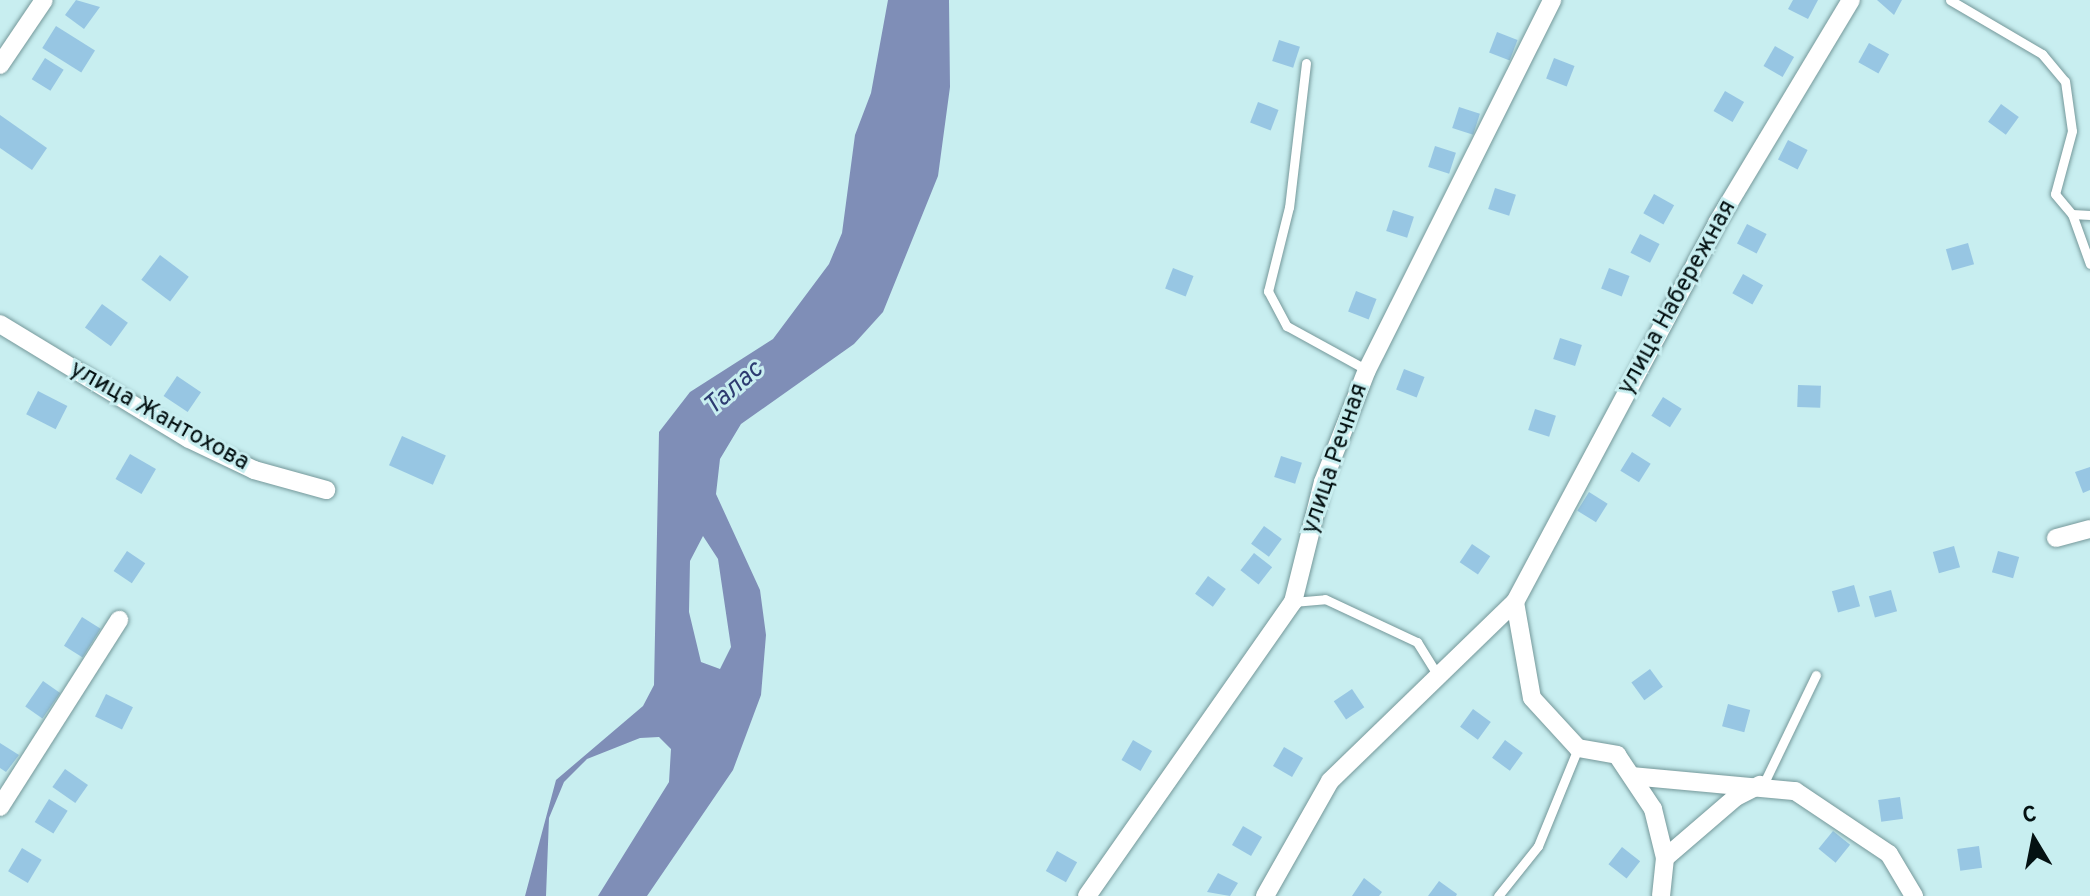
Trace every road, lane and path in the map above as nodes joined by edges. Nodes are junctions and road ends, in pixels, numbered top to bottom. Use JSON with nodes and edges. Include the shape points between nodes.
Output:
{"nodes":[{"id":1,"x":44,"y":0,"type":"edge"},
{"id":2,"x":1552,"y":0,"type":"edge"},
{"id":3,"x":1851,"y":0,"type":"edge"},
{"id":4,"x":1950,"y":0,"type":"edge"},
{"id":5,"x":1306,"y":63,"type":"dead end"},
{"id":6,"x":0,"y":65,"type":"edge"},
{"id":7,"x":2072,"y":214,"type":"junction"},
{"id":8,"x":2090,"y":215,"type":"edge"},
{"id":9,"x":2090,"y":264,"type":"edge"},
{"id":10,"x":0,"y":324,"type":"edge"},
{"id":11,"x":1367,"y":370,"type":"junction"},
{"id":12,"x":326,"y":490,"type":"dead end"},
{"id":13,"x":2090,"y":529,"type":"edge"},
{"id":14,"x":2056,"y":538,"type":"dead end"},
{"id":15,"x":1293,"y":602,"type":"junction"},
{"id":16,"x":1515,"y":602,"type":"junction"},
{"id":17,"x":119,"y":620,"type":"dead end"},
{"id":18,"x":1436,"y":673,"type":"junction"},
{"id":19,"x":1816,"y":675,"type":"dead end"},
{"id":20,"x":1578,"y":748,"type":"junction"},
{"id":21,"x":1632,"y":776,"type":"junction"},
{"id":22,"x":1763,"y":785,"type":"junction"},
{"id":23,"x":0,"y":807,"type":"edge"},
{"id":24,"x":1665,"y":858,"type":"junction"},
{"id":25,"x":1087,"y":896,"type":"edge"},
{"id":26,"x":1265,"y":896,"type":"edge"},
{"id":27,"x":1498,"y":896,"type":"edge"},
{"id":28,"x":1661,"y":896,"type":"edge"},
{"id":29,"x":1914,"y":896,"type":"edge"}],
"edges":[{"from":1,"to":6,"type":"street"},
{"from":2,"to":11,"type":"street","name":"улица Речная"},
{"from":3,"to":16,"type":"street","name":"улица Набережная","via":[[1717,223]]},
{"from":4,"to":7,"type":"lane","via":[[2042,54],[2065,81],[2072,131],[2055,194]]},
{"from":5,"to":11,"type":"lane","via":[[1289,207],[1268,291],[1287,326]]},
{"from":7,"to":8,"type":"lane"},
{"from":7,"to":9,"type":"lane"},
{"from":10,"to":12,"type":"street","name":"улица Жантохова","via":[[189,439],[254,470]]},
{"from":11,"to":15,"type":"street","name":"улица Речная","via":[[1323,482]]},
{"from":13,"to":14,"type":"street"},
{"from":15,"to":18,"type":"lane","via":[[1325,599],[1417,642]]},
{"from":15,"to":25,"type":"street","name":"улица Речная"},
{"from":16,"to":18,"type":"street","name":"улица Набережная"},
{"from":16,"to":20,"type":"street","via":[[1532,698]]},
{"from":17,"to":23,"type":"street"},
{"from":18,"to":26,"type":"street","name":"улица Набережная","via":[[1330,781]]},
{"from":19,"to":22,"type":"lane"},
{"from":20,"to":21,"type":"street","via":[[1617,755]]},
{"from":20,"to":27,"type":"lane","via":[[1538,846]]},
{"from":21,"to":22,"type":"street"},
{"from":21,"to":24,"type":"street","via":[[1653,809]]},
{"from":22,"to":24,"type":"street","via":[[1736,797]]},
{"from":22,"to":29,"type":"street","via":[[1831,809],[1889,854]]},
{"from":24,"to":28,"type":"street"}]}
